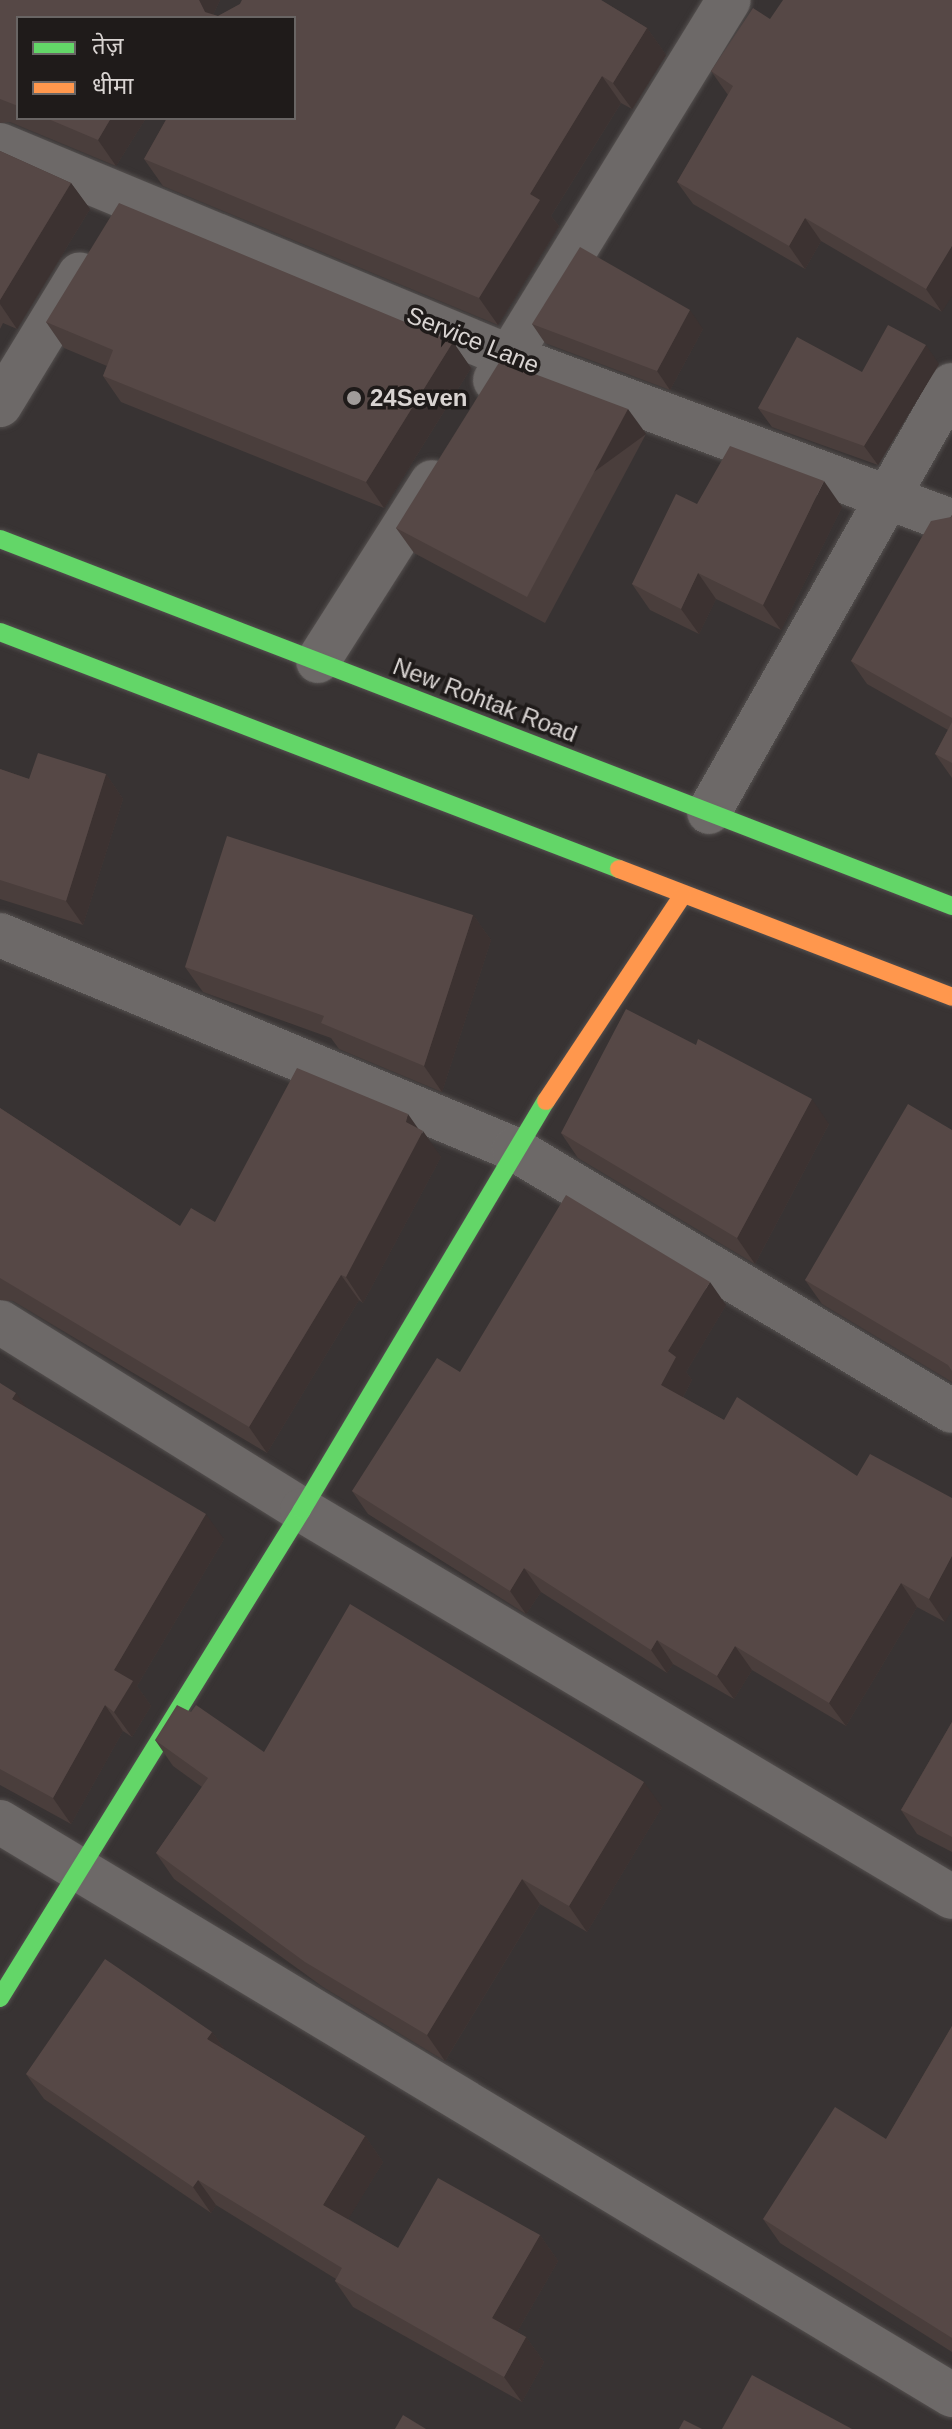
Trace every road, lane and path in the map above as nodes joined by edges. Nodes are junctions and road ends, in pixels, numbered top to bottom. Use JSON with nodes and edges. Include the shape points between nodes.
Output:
{"nodes":[{"id":1,"x":729,"y":0,"type":"edge"},
{"id":2,"x":0,"y":145,"type":"edge"},
{"id":3,"x":151,"y":156,"type":"edge"},
{"id":4,"x":128,"y":194,"type":"junction"},
{"id":5,"x":510,"y":357,"type":"junction"},
{"id":6,"x":952,"y":385,"type":"edge"},
{"id":7,"x":0,"y":405,"type":"edge"},
{"id":8,"x":476,"y":411,"type":"edge"},
{"id":9,"x":451,"y":451,"type":"edge"},
{"id":10,"x":886,"y":497,"type":"junction"},
{"id":11,"x":952,"y":521,"type":"edge"},
{"id":12,"x":0,"y":539,"type":"edge"},
{"id":13,"x":0,"y":632,"type":"edge"},
{"id":14,"x":318,"y":661,"type":"junction"},
{"id":15,"x":709,"y":812,"type":"junction"},
{"id":16,"x":683,"y":895,"type":"junction"},
{"id":17,"x":952,"y":906,"type":"edge"},
{"id":18,"x":0,"y":935,"type":"edge"},
{"id":19,"x":952,"y":997,"type":"edge"},
{"id":20,"x":514,"y":1149,"type":"junction"},
{"id":21,"x":0,"y":1322,"type":"edge"},
{"id":22,"x":952,"y":1411,"type":"edge"},
{"id":23,"x":302,"y":1510,"type":"junction"},
{"id":24,"x":0,"y":1822,"type":"edge"},
{"id":25,"x":80,"y":1869,"type":"junction"},
{"id":26,"x":952,"y":1897,"type":"edge"},
{"id":27,"x":0,"y":1998,"type":"edge"},
{"id":28,"x":952,"y":2395,"type":"edge"}],
"edges":[{"from":1,"to":5,"type":"street"},
{"from":2,"to":4,"type":"street","name":"Service Lane"},
{"from":3,"to":4,"type":"street"},
{"from":4,"to":5,"type":"street","name":"Service Lane"},
{"from":4,"to":7,"type":"street"},
{"from":5,"to":8,"type":"street"},
{"from":5,"to":10,"type":"street","name":"Service Lane"},
{"from":6,"to":10,"type":"street"},
{"from":9,"to":14,"type":"street"},
{"from":10,"to":11,"type":"street","name":"Service Lane"},
{"from":10,"to":15,"type":"street"},
{"from":12,"to":14,"type":"main road","name":"New Rohtak Road"},
{"from":13,"to":16,"type":"main road"},
{"from":14,"to":15,"type":"main road","name":"New Rohtak Road"},
{"from":15,"to":17,"type":"main road","name":"New Rohtak Road"},
{"from":16,"to":19,"type":"main road"},
{"from":16,"to":20,"type":"main road"},
{"from":18,"to":20,"type":"street"},
{"from":20,"to":22,"type":"street"},
{"from":20,"to":23,"type":"main road"},
{"from":21,"to":23,"type":"street"},
{"from":23,"to":25,"type":"main road"},
{"from":23,"to":26,"type":"street"},
{"from":24,"to":25,"type":"street"},
{"from":25,"to":27,"type":"main road"},
{"from":25,"to":28,"type":"street"}]}
